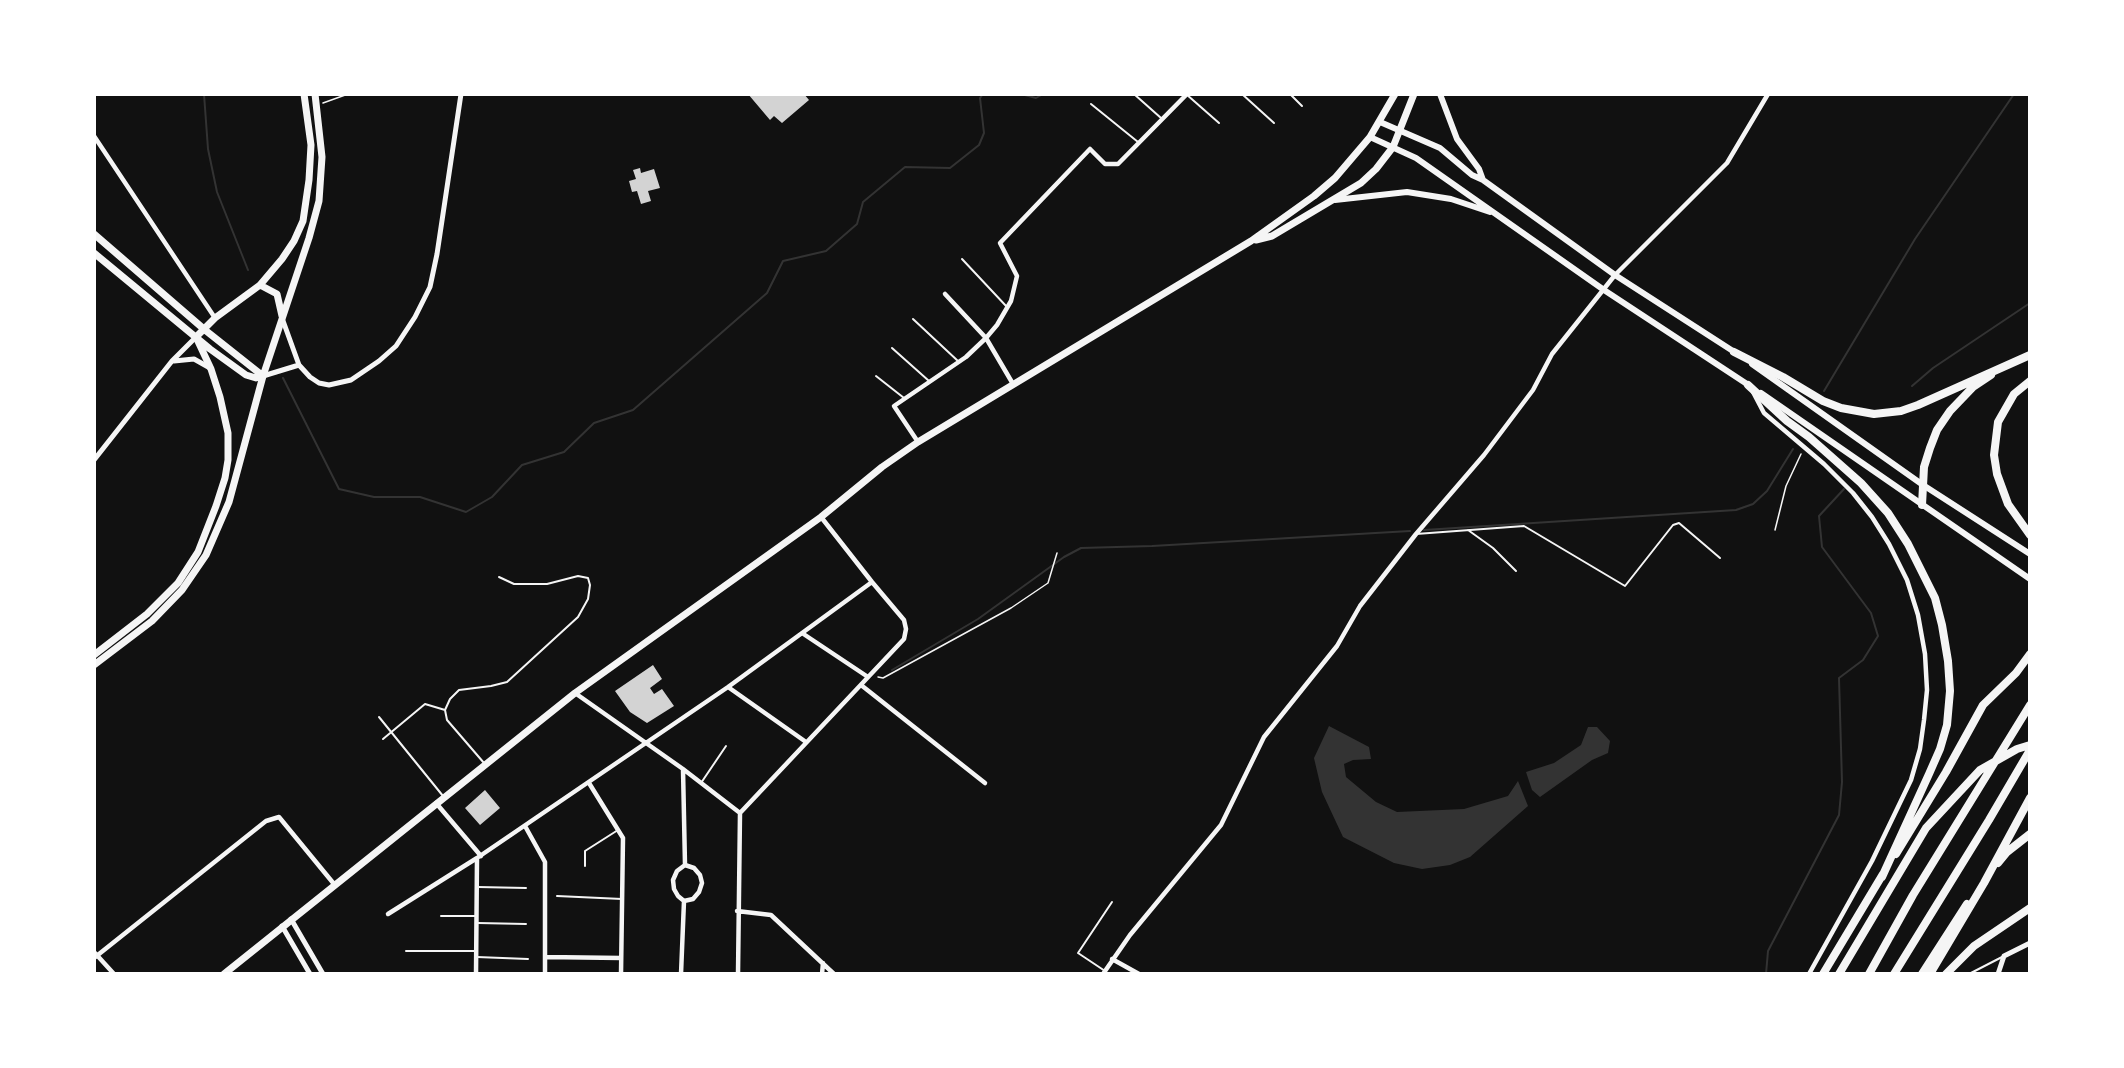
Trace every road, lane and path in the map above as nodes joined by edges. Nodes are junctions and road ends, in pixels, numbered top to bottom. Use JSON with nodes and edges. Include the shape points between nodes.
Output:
{"nodes":[{"id":1,"x":304,"y":94,"type":"edge"},
{"id":2,"x":315,"y":94,"type":"edge"},
{"id":3,"x":348,"y":94,"type":"edge"},
{"id":4,"x":461,"y":94,"type":"edge"},
{"id":5,"x":1134,"y":94,"type":"edge"},
{"id":6,"x":1242,"y":94,"type":"edge"},
{"id":7,"x":1290,"y":94,"type":"edge"},
{"id":8,"x":1395,"y":94,"type":"edge"},
{"id":9,"x":1414,"y":94,"type":"edge"},
{"id":10,"x":1440,"y":94,"type":"edge"},
{"id":11,"x":1768,"y":94,"type":"edge"},
{"id":12,"x":1187,"y":95,"type":"edge"},
{"id":13,"x":1091,"y":104,"type":"dead end"},
{"id":14,"x":317,"y":105,"type":"junction"},
{"id":15,"x":1302,"y":106,"type":"dead end"},
{"id":16,"x":1162,"y":119,"type":"junction"},
{"id":17,"x":1380,"y":122,"type":"junction"},
{"id":18,"x":1219,"y":123,"type":"dead end"},
{"id":19,"x":1274,"y":123,"type":"dead end"},
{"id":20,"x":1400,"y":131,"type":"junction"},
{"id":21,"x":94,"y":136,"type":"edge"},
{"id":22,"x":1370,"y":137,"type":"junction"},
{"id":23,"x":1139,"y":143,"type":"junction"},
{"id":24,"x":1393,"y":147,"type":"junction"},
{"id":25,"x":1483,"y":180,"type":"junction"},
{"id":26,"x":1335,"y":200,"type":"junction"},
{"id":27,"x":1497,"y":215,"type":"junction"},
{"id":28,"x":94,"y":234,"type":"edge"},
{"id":29,"x":1251,"y":241,"type":"junction"},
{"id":30,"x":94,"y":253,"type":"edge"},
{"id":31,"x":962,"y":259,"type":"dead end"},
{"id":32,"x":1615,"y":275,"type":"junction"},
{"id":33,"x":260,"y":285,"type":"junction"},
{"id":34,"x":1604,"y":290,"type":"junction"},
{"id":35,"x":945,"y":294,"type":"dead end"},
{"id":36,"x":1007,"y":308,"type":"junction"},
{"id":37,"x":215,"y":318,"type":"junction"},
{"id":38,"x":282,"y":318,"type":"junction"},
{"id":39,"x":913,"y":319,"type":"dead end"},
{"id":40,"x":205,"y":330,"type":"junction"},
{"id":41,"x":196,"y":337,"type":"junction"},
{"id":42,"x":987,"y":338,"type":"junction"},
{"id":43,"x":892,"y":348,"type":"dead end"},
{"id":44,"x":1734,"y":352,"type":"junction"},
{"id":45,"x":2030,"y":355,"type":"edge"},
{"id":46,"x":172,"y":361,"type":"junction"},
{"id":47,"x":959,"y":362,"type":"junction"},
{"id":48,"x":2010,"y":362,"type":"junction"},
{"id":49,"x":299,"y":365,"type":"junction"},
{"id":50,"x":211,"y":369,"type":"junction"},
{"id":51,"x":876,"y":375,"type":"dead end"},
{"id":52,"x":263,"y":376,"type":"junction"},
{"id":53,"x":929,"y":381,"type":"junction"},
{"id":54,"x":2030,"y":381,"type":"edge"},
{"id":55,"x":1013,"y":384,"type":"junction"},
{"id":56,"x":1748,"y":385,"type":"junction"},
{"id":57,"x":904,"y":399,"type":"junction"},
{"id":58,"x":918,"y":442,"type":"junction"},
{"id":59,"x":1804,"y":448,"type":"junction"},
{"id":60,"x":94,"y":460,"type":"edge"},
{"id":61,"x":1923,"y":485,"type":"junction"},
{"id":62,"x":1922,"y":505,"type":"junction"},
{"id":63,"x":821,"y":517,"type":"junction"},
{"id":64,"x":1468,"y":530,"type":"junction"},
{"id":65,"x":1775,"y":530,"type":"dead end"},
{"id":66,"x":1416,"y":534,"type":"junction"},
{"id":67,"x":2030,"y":535,"type":"edge"},
{"id":68,"x":1057,"y":553,"type":"dead end"},
{"id":69,"x":2030,"y":554,"type":"edge"},
{"id":70,"x":1720,"y":558,"type":"dead end"},
{"id":71,"x":1516,"y":572,"type":"dead end"},
{"id":72,"x":499,"y":577,"type":"dead end"},
{"id":73,"x":2030,"y":579,"type":"edge"},
{"id":74,"x":872,"y":582,"type":"junction"},
{"id":75,"x":802,"y":633,"type":"junction"},
{"id":76,"x":2030,"y":654,"type":"edge"},
{"id":77,"x":94,"y":655,"type":"edge"},
{"id":78,"x":94,"y":665,"type":"edge"},
{"id":79,"x":868,"y":677,"type":"junction"},
{"id":80,"x":861,"y":685,"type":"junction"},
{"id":81,"x":728,"y":687,"type":"junction"},
{"id":82,"x":575,"y":693,"type":"junction"},
{"id":83,"x":2030,"y":705,"type":"edge"},
{"id":84,"x":445,"y":710,"type":"junction"},
{"id":85,"x":379,"y":717,"type":"dead end"},
{"id":86,"x":392,"y":732,"type":"junction"},
{"id":87,"x":383,"y":739,"type":"dead end"},
{"id":88,"x":806,"y":742,"type":"junction"},
{"id":89,"x":646,"y":743,"type":"junction"},
{"id":90,"x":2030,"y":745,"type":"edge"},
{"id":91,"x":726,"y":746,"type":"dead end"},
{"id":92,"x":2030,"y":750,"type":"edge"},
{"id":93,"x":484,"y":764,"type":"junction"},
{"id":94,"x":683,"y":769,"type":"junction"},
{"id":95,"x":589,"y":783,"type":"junction"},
{"id":96,"x":701,"y":783,"type":"junction"},
{"id":97,"x":985,"y":783,"type":"dead end"},
{"id":98,"x":443,"y":796,"type":"junction"},
{"id":99,"x":2030,"y":798,"type":"edge"},
{"id":100,"x":436,"y":802,"type":"junction"},
{"id":101,"x":740,"y":813,"type":"junction"},
{"id":102,"x":525,"y":826,"type":"junction"},
{"id":103,"x":618,"y":830,"type":"junction"},
{"id":104,"x":2030,"y":834,"type":"edge"},
{"id":105,"x":479,"y":857,"type":"junction"},
{"id":106,"x":685,"y":865,"type":"junction"},
{"id":107,"x":585,"y":866,"type":"dead end"},
{"id":108,"x":1882,"y":877,"type":"junction"},
{"id":109,"x":334,"y":884,"type":"junction"},
{"id":110,"x":477,"y":887,"type":"junction"},
{"id":111,"x":526,"y":888,"type":"dead end"},
{"id":112,"x":557,"y":896,"type":"dead end"},
{"id":113,"x":622,"y":899,"type":"junction"},
{"id":114,"x":684,"y":901,"type":"junction"},
{"id":115,"x":1112,"y":902,"type":"dead end"},
{"id":116,"x":2030,"y":908,"type":"edge"},
{"id":117,"x":737,"y":911,"type":"junction"},
{"id":118,"x":388,"y":914,"type":"dead end"},
{"id":119,"x":441,"y":916,"type":"dead end"},
{"id":120,"x":476,"y":916,"type":"junction"},
{"id":121,"x":291,"y":919,"type":"junction"},
{"id":122,"x":476,"y":923,"type":"junction"},
{"id":123,"x":526,"y":924,"type":"dead end"},
{"id":124,"x":282,"y":926,"type":"junction"},
{"id":125,"x":2030,"y":943,"type":"edge"},
{"id":126,"x":406,"y":951,"type":"dead end"},
{"id":127,"x":476,"y":954,"type":"junction"},
{"id":128,"x":96,"y":956,"type":"edge"},
{"id":129,"x":2004,"y":956,"type":"junction"},
{"id":130,"x":545,"y":957,"type":"junction"},
{"id":131,"x":621,"y":958,"type":"junction"},
{"id":132,"x":528,"y":959,"type":"dead end"},
{"id":133,"x":1112,"y":959,"type":"junction"},
{"id":134,"x":823,"y":963,"type":"junction"},
{"id":135,"x":227,"y":972,"type":"edge"},
{"id":136,"x":1104,"y":972,"type":"edge"},
{"id":137,"x":114,"y":974,"type":"edge"},
{"id":138,"x":310,"y":974,"type":"edge"},
{"id":139,"x":323,"y":974,"type":"edge"},
{"id":140,"x":476,"y":974,"type":"edge"},
{"id":141,"x":545,"y":974,"type":"edge"},
{"id":142,"x":621,"y":974,"type":"edge"},
{"id":143,"x":681,"y":974,"type":"edge"},
{"id":144,"x":738,"y":974,"type":"edge"},
{"id":145,"x":822,"y":974,"type":"edge"},
{"id":146,"x":834,"y":974,"type":"edge"},
{"id":147,"x":1139,"y":974,"type":"edge"},
{"id":148,"x":1809,"y":974,"type":"edge"},
{"id":149,"x":1822,"y":974,"type":"edge"},
{"id":150,"x":1839,"y":974,"type":"edge"},
{"id":151,"x":1869,"y":974,"type":"edge"},
{"id":152,"x":1894,"y":974,"type":"edge"},
{"id":153,"x":1922,"y":974,"type":"edge"},
{"id":154,"x":1930,"y":974,"type":"edge"},
{"id":155,"x":1946,"y":974,"type":"edge"},
{"id":156,"x":1969,"y":974,"type":"edge"},
{"id":157,"x":1998,"y":974,"type":"edge"}],
"edges":[{"from":1,"to":33,"type":"main road","via":[[311,146],[303,221],[282,259]]},
{"from":2,"to":14,"type":"main road"},
{"from":3,"to":14,"type":"path"},
{"from":4,"to":49,"type":"street","via":[[430,288],[415,317],[396,346],[351,380],[319,383]]},
{"from":5,"to":16,"type":"lane"},
{"from":6,"to":19,"type":"lane"},
{"from":7,"to":15,"type":"lane"},
{"from":8,"to":17,"type":"main road"},
{"from":9,"to":20,"type":"main road"},
{"from":10,"to":25,"type":"main road","via":[[1457,139]]},
{"from":11,"to":32,"type":"street","via":[[1727,163]]},
{"from":12,"to":16,"type":"street"},
{"from":12,"to":18,"type":"lane"},
{"from":13,"to":23,"type":"lane"},
{"from":14,"to":38,"type":"main road","via":[[322,157],[319,201]]},
{"from":16,"to":23,"type":"street"},
{"from":17,"to":20,"type":"main road"},
{"from":17,"to":22,"type":"main road"},
{"from":20,"to":24,"type":"main road"},
{"from":20,"to":25,"type":"main road","via":[[1440,148]]},
{"from":21,"to":37,"type":"street"},
{"from":22,"to":24,"type":"main road"},
{"from":22,"to":29,"type":"main road","via":[[1335,178]]},
{"from":23,"to":36,"type":"street","via":[[1118,164],[1105,164],[1090,149],[1000,243],[1017,276]]},
{"from":24,"to":26,"type":"main road","via":[[1361,183]]},
{"from":24,"to":27,"type":"main road","via":[[1416,158]]},
{"from":25,"to":32,"type":"main road"},
{"from":26,"to":27,"type":"main road","via":[[1407,192],[1430,194]]},
{"from":26,"to":29,"type":"main road","via":[[1272,236]]},
{"from":27,"to":34,"type":"main road"},
{"from":28,"to":40,"type":"main road"},
{"from":29,"to":55,"type":"main road"},
{"from":30,"to":41,"type":"main road"},
{"from":31,"to":36,"type":"lane"},
{"from":32,"to":34,"type":"street"},
{"from":32,"to":44,"type":"main road"},
{"from":33,"to":37,"type":"main road"},
{"from":33,"to":38,"type":"main road","via":[[277,294]]},
{"from":34,"to":56,"type":"main road"},
{"from":34,"to":66,"type":"street","via":[[1552,354],[1533,390],[1484,456]]},
{"from":35,"to":42,"type":"street"},
{"from":36,"to":42,"type":"street"},
{"from":37,"to":40,"type":"main road"},
{"from":38,"to":49,"type":"street"},
{"from":38,"to":52,"type":"main road"},
{"from":39,"to":47,"type":"lane"},
{"from":40,"to":41,"type":"main road"},
{"from":40,"to":52,"type":"main road"},
{"from":41,"to":46,"type":"street"},
{"from":41,"to":50,"type":"main road"},
{"from":41,"to":52,"type":"main road","via":[[246,375]]},
{"from":42,"to":47,"type":"street"},
{"from":42,"to":55,"type":"street"},
{"from":43,"to":53,"type":"lane"},
{"from":44,"to":48,"type":"highway","via":[[1823,401],[1874,414],[1918,405]]},
{"from":44,"to":61,"type":"main road"},
{"from":45,"to":48,"type":"highway"},
{"from":46,"to":50,"type":"street","via":[[194,359]]},
{"from":46,"to":60,"type":"street"},
{"from":47,"to":53,"type":"street"},
{"from":48,"to":61,"type":"highway","via":[[1973,387],[1950,411],[1930,448]]},
{"from":49,"to":52,"type":"street"},
{"from":50,"to":77,"type":"main road","via":[[225,416],[229,447],[225,478],[198,552],[178,583],[147,614]]},
{"from":51,"to":57,"type":"lane"},
{"from":52,"to":78,"type":"main road","via":[[229,501],[195,574],[152,621]]},
{"from":53,"to":57,"type":"street"},
{"from":54,"to":67,"type":"highway","via":[[2014,394],[1998,422],[1994,455],[2008,504]]},
{"from":55,"to":58,"type":"main road"},
{"from":56,"to":59,"type":"street","via":[[1764,413]]},
{"from":56,"to":62,"type":"main road"},
{"from":56,"to":108,"type":"highway","via":[[1861,483],[1888,513],[1935,598],[1948,662],[1947,725],[1933,766]]},
{"from":57,"to":58,"type":"street","via":[[894,406]]},
{"from":58,"to":63,"type":"main road"},
{"from":59,"to":65,"type":"path","via":[[1786,486]]},
{"from":59,"to":148,"type":"street","via":[[1853,493],[1889,544],[1907,580],[1918,615],[1927,690],[1920,749],[1911,780],[1872,861]]},
{"from":61,"to":62,"type":"highway"},
{"from":61,"to":69,"type":"main road"},
{"from":62,"to":73,"type":"main road"},
{"from":63,"to":74,"type":"street"},
{"from":63,"to":82,"type":"main road"},
{"from":64,"to":66,"type":"lane"},
{"from":64,"to":70,"type":"lane","via":[[1524,526],[1625,586],[1673,525],[1679,523]]},
{"from":64,"to":71,"type":"lane"},
{"from":66,"to":133,"type":"street","via":[[1360,606],[1337,646],[1264,737],[1221,825]]},
{"from":68,"to":79,"type":"path","via":[[1048,583],[1011,608],[883,678]]},
{"from":72,"to":84,"type":"lane","via":[[514,584],[588,578],[588,599],[578,617],[507,682],[459,690]]},
{"from":74,"to":75,"type":"street"},
{"from":74,"to":79,"type":"street","via":[[904,620],[906,629],[904,639]]},
{"from":75,"to":79,"type":"street"},
{"from":75,"to":81,"type":"street"},
{"from":76,"to":108,"type":"highway","via":[[1983,705]]},
{"from":79,"to":80,"type":"street"},
{"from":80,"to":88,"type":"street"},
{"from":80,"to":97,"type":"street"},
{"from":81,"to":88,"type":"street"},
{"from":81,"to":89,"type":"street"},
{"from":82,"to":89,"type":"street"},
{"from":82,"to":93,"type":"main road"},
{"from":83,"to":151,"type":"highway","via":[[1912,896]]},
{"from":84,"to":86,"type":"lane","via":[[425,704]]},
{"from":84,"to":93,"type":"lane","via":[[447,720]]},
{"from":85,"to":86,"type":"lane"},
{"from":86,"to":87,"type":"lane"},
{"from":86,"to":98,"type":"lane"},
{"from":88,"to":101,"type":"street"},
{"from":89,"to":94,"type":"street"},
{"from":89,"to":95,"type":"street"},
{"from":90,"to":150,"type":"highway","via":[[1980,770],[1926,828]]},
{"from":91,"to":96,"type":"lane"},
{"from":92,"to":152,"type":"highway"},
{"from":93,"to":98,"type":"main road"},
{"from":94,"to":96,"type":"street"},
{"from":94,"to":106,"type":"street"},
{"from":95,"to":102,"type":"street"},
{"from":95,"to":103,"type":"street"},
{"from":96,"to":101,"type":"street"},
{"from":98,"to":100,"type":"main road"},
{"from":99,"to":154,"type":"highway"},
{"from":100,"to":105,"type":"street"},
{"from":100,"to":109,"type":"main road"},
{"from":101,"to":117,"type":"street"},
{"from":102,"to":105,"type":"street"},
{"from":102,"to":130,"type":"street","via":[[545,862]]},
{"from":103,"to":107,"type":"lane","via":[[585,851]]},
{"from":103,"to":113,"type":"street","via":[[623,837]]},
{"from":104,"to":153,"type":"highway","via":[[2007,852],[1966,905]]},
{"from":105,"to":110,"type":"street"},
{"from":105,"to":118,"type":"street"},
{"from":106,"to":114,"type":"street","via":[[673,880],[674,889]]},
{"from":106,"to":114,"type":"street","via":[[694,868],[702,884],[693,899]]},
{"from":108,"to":149,"type":"highway"},
{"from":109,"to":121,"type":"main road"},
{"from":109,"to":128,"type":"street","via":[[279,817],[266,821]]},
{"from":110,"to":111,"type":"lane"},
{"from":110,"to":120,"type":"street"},
{"from":112,"to":113,"type":"lane"},
{"from":113,"to":131,"type":"street"},
{"from":114,"to":143,"type":"street"},
{"from":115,"to":136,"type":"lane","via":[[1078,953]]},
{"from":116,"to":155,"type":"highway","via":[[1974,946]]},
{"from":117,"to":134,"type":"street","via":[[771,915]]},
{"from":117,"to":144,"type":"street"},
{"from":119,"to":120,"type":"lane"},
{"from":120,"to":122,"type":"street"},
{"from":121,"to":124,"type":"main road"},
{"from":121,"to":139,"type":"street"},
{"from":122,"to":123,"type":"lane"},
{"from":122,"to":127,"type":"street"},
{"from":124,"to":135,"type":"main road"},
{"from":124,"to":138,"type":"street"},
{"from":125,"to":129,"type":"street"},
{"from":126,"to":127,"type":"lane"},
{"from":127,"to":132,"type":"lane"},
{"from":127,"to":140,"type":"street"},
{"from":128,"to":137,"type":"street"},
{"from":129,"to":156,"type":"lane"},
{"from":129,"to":157,"type":"street"},
{"from":130,"to":131,"type":"street"},
{"from":130,"to":141,"type":"street"},
{"from":131,"to":142,"type":"street"},
{"from":133,"to":136,"type":"street"},
{"from":133,"to":147,"type":"street"},
{"from":134,"to":145,"type":"street"},
{"from":134,"to":146,"type":"street"}]}
